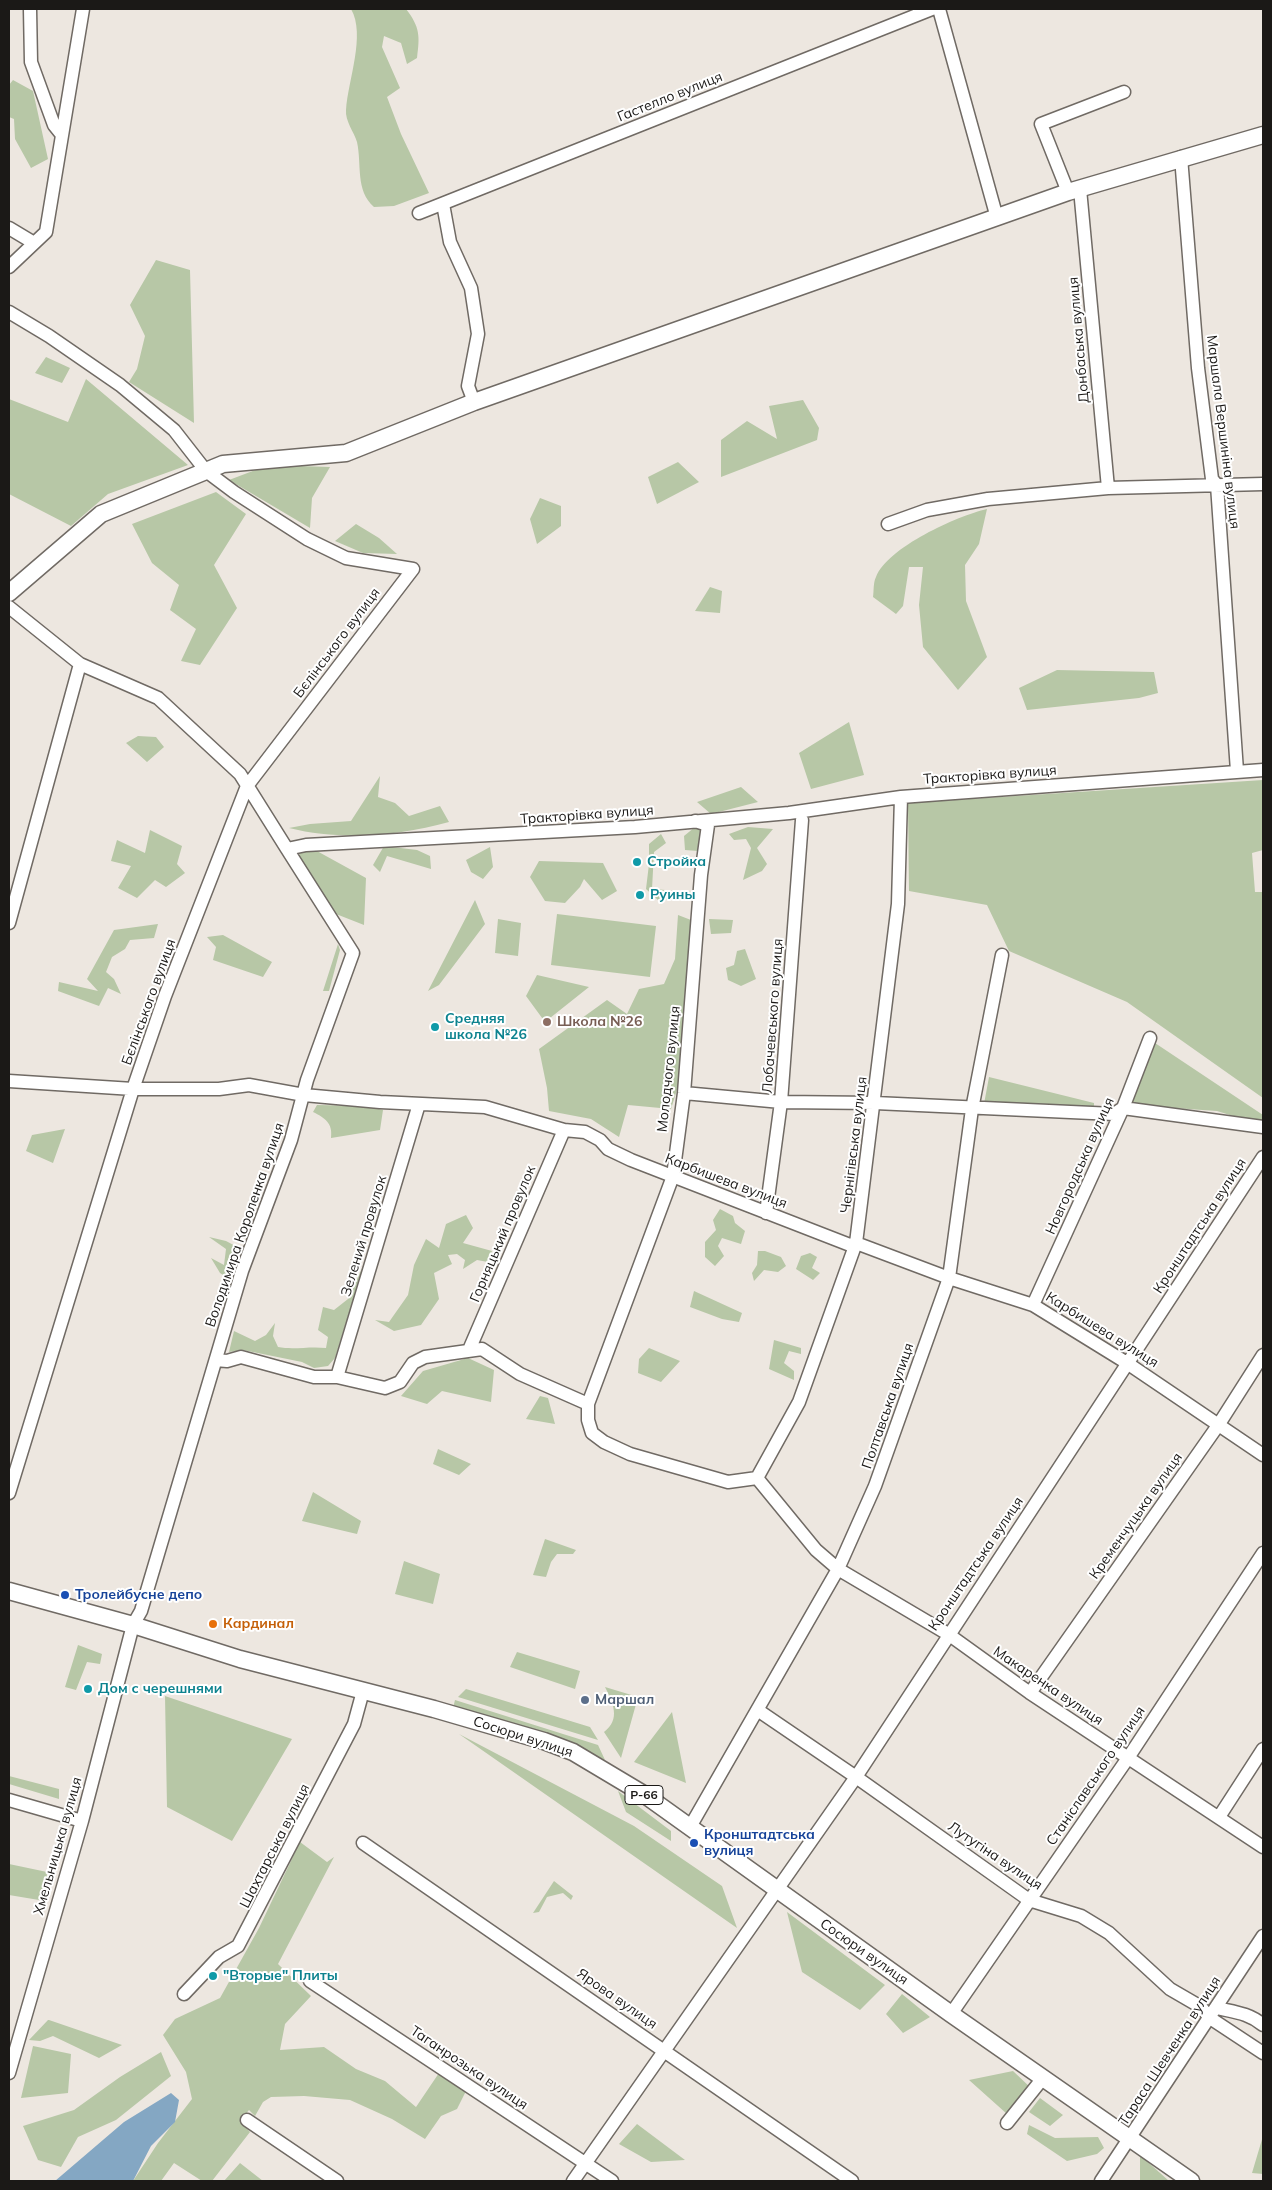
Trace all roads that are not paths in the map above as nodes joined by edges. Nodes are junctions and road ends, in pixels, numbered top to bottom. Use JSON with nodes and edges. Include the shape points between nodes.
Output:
{"nodes":[{"id":1,"x":30,"y":9,"type":"edge"},
{"id":2,"x":83,"y":9,"type":"edge"},
{"id":3,"x":932,"y":9,"type":"edge"},
{"id":4,"x":939,"y":9,"type":"edge"},
{"id":5,"x":1124,"y":92,"type":"dead end"},
{"id":6,"x":62,"y":135,"type":"junction"},
{"id":7,"x":1263,"y":135,"type":"edge"},
{"id":8,"x":1181,"y":157,"type":"junction"},
{"id":9,"x":1074,"y":190,"type":"junction"},
{"id":10,"x":443,"y":204,"type":"junction"},
{"id":11,"x":419,"y":213,"type":"dead end"},
{"id":12,"x":997,"y":218,"type":"junction"},
{"id":13,"x":9,"y":228,"type":"edge"},
{"id":14,"x":34,"y":243,"type":"junction"},
{"id":15,"x":9,"y":267,"type":"edge"},
{"id":16,"x":9,"y":312,"type":"edge"},
{"id":17,"x":474,"y":402,"type":"junction"},
{"id":18,"x":206,"y":471,"type":"junction"},
{"id":19,"x":1263,"y":484,"type":"edge"},
{"id":20,"x":1217,"y":485,"type":"junction"},
{"id":21,"x":1108,"y":488,"type":"junction"},
{"id":22,"x":888,"y":524,"type":"dead end"},
{"id":23,"x":9,"y":593,"type":"edge"},
{"id":24,"x":9,"y":607,"type":"edge"},
{"id":25,"x":80,"y":664,"type":"junction"},
{"id":26,"x":1263,"y":770,"type":"edge"},
{"id":27,"x":1236,"y":771,"type":"junction"},
{"id":28,"x":247,"y":786,"type":"junction"},
{"id":29,"x":901,"y":797,"type":"junction"},
{"id":30,"x":802,"y":820,"type":"dead end"},
{"id":31,"x":696,"y":821,"type":"junction"},
{"id":32,"x":287,"y":849,"type":"junction"},
{"id":33,"x":9,"y":923,"type":"edge"},
{"id":34,"x":1002,"y":955,"type":"dead end"},
{"id":35,"x":1150,"y":1038,"type":"dead end"},
{"id":36,"x":9,"y":1081,"type":"edge"},
{"id":37,"x":133,"y":1089,"type":"junction"},
{"id":38,"x":684,"y":1093,"type":"junction"},
{"id":39,"x":304,"y":1095,"type":"junction"},
{"id":40,"x":781,"y":1102,"type":"junction"},
{"id":41,"x":874,"y":1103,"type":"junction"},
{"id":42,"x":419,"y":1104,"type":"junction"},
{"id":43,"x":1123,"y":1108,"type":"junction"},
{"id":44,"x":972,"y":1109,"type":"junction"},
{"id":45,"x":1263,"y":1126,"type":"edge"},
{"id":46,"x":564,"y":1130,"type":"junction"},
{"id":47,"x":1263,"y":1157,"type":"edge"},
{"id":48,"x":673,"y":1176,"type":"junction"},
{"id":49,"x":766,"y":1213,"type":"junction"},
{"id":50,"x":856,"y":1243,"type":"junction"},
{"id":51,"x":949,"y":1278,"type":"junction"},
{"id":52,"x":1034,"y":1304,"type":"junction"},
{"id":53,"x":469,"y":1350,"type":"junction"},
{"id":54,"x":1263,"y":1355,"type":"edge"},
{"id":55,"x":216,"y":1360,"type":"junction"},
{"id":56,"x":1128,"y":1363,"type":"junction"},
{"id":57,"x":337,"y":1378,"type":"junction"},
{"id":58,"x":588,"y":1404,"type":"junction"},
{"id":59,"x":1219,"y":1424,"type":"junction"},
{"id":60,"x":1263,"y":1455,"type":"edge"},
{"id":61,"x":757,"y":1478,"type":"junction"},
{"id":62,"x":9,"y":1493,"type":"edge"},
{"id":63,"x":1263,"y":1553,"type":"edge"},
{"id":64,"x":838,"y":1569,"type":"junction"},
{"id":65,"x":9,"y":1591,"type":"edge"},
{"id":66,"x":133,"y":1625,"type":"junction"},
{"id":67,"x":948,"y":1634,"type":"junction"},
{"id":68,"x":363,"y":1690,"type":"junction"},
{"id":69,"x":1030,"y":1693,"type":"junction"},
{"id":70,"x":759,"y":1711,"type":"junction"},
{"id":71,"x":1263,"y":1749,"type":"edge"},
{"id":72,"x":1128,"y":1758,"type":"junction"},
{"id":73,"x":856,"y":1776,"type":"junction"},
{"id":74,"x":9,"y":1800,"type":"edge"},
{"id":75,"x":1219,"y":1817,"type":"junction"},
{"id":76,"x":82,"y":1821,"type":"junction"},
{"id":77,"x":690,"y":1827,"type":"junction"},
{"id":78,"x":363,"y":1843,"type":"dead end"},
{"id":79,"x":1263,"y":1847,"type":"edge"},
{"id":80,"x":777,"y":1890,"type":"junction"},
{"id":81,"x":1029,"y":1900,"type":"junction"},
{"id":82,"x":1263,"y":1936,"type":"edge"},
{"id":83,"x":310,"y":1981,"type":"dead end"},
{"id":84,"x":184,"y":1994,"type":"dead end"},
{"id":85,"x":1214,"y":2013,"type":"junction"},
{"id":86,"x":950,"y":2014,"type":"junction"},
{"id":87,"x":1263,"y":2025,"type":"edge"},
{"id":88,"x":666,"y":2051,"type":"junction"},
{"id":89,"x":1263,"y":2052,"type":"edge"},
{"id":90,"x":11,"y":2060,"type":"edge"},
{"id":91,"x":9,"y":2073,"type":"edge"},
{"id":92,"x":1043,"y":2078,"type":"junction"},
{"id":93,"x":246,"y":2120,"type":"dead end"},
{"id":94,"x":1007,"y":2123,"type":"dead end"},
{"id":95,"x":1130,"y":2138,"type":"junction"},
{"id":96,"x":585,"y":2164,"type":"junction"},
{"id":97,"x":337,"y":2181,"type":"edge"},
{"id":98,"x":573,"y":2181,"type":"edge"},
{"id":99,"x":612,"y":2181,"type":"edge"},
{"id":100,"x":852,"y":2181,"type":"edge"},
{"id":101,"x":1101,"y":2181,"type":"edge"},
{"id":102,"x":1191,"y":2181,"type":"edge"}],
"edges":[{"from":1,"to":6,"type":"street","via":[[32,62],[54,125]]},
{"from":2,"to":6,"type":"street"},
{"from":3,"to":10,"type":"street","name":"Гастелло вулиця"},
{"from":4,"to":12,"type":"street"},
{"from":5,"to":9,"type":"street","name":"Донбаська вулиця","via":[[1041,124]]},
{"from":6,"to":14,"type":"street","via":[[46,232]]},
{"from":7,"to":8,"type":"main road"},
{"from":8,"to":9,"type":"main road"},
{"from":8,"to":20,"type":"street","name":"Маршала Вершиніна вулиця","via":[[1199,370],[1212,479]]},
{"from":9,"to":12,"type":"main road"},
{"from":9,"to":21,"type":"street","name":"Донбаська вулиця"},
{"from":10,"to":11,"type":"street","name":"Гастелло вулиця"},
{"from":10,"to":17,"type":"street","via":[[450,242],[471,288],[477,324],[468,386]]},
{"from":12,"to":17,"type":"main road"},
{"from":13,"to":14,"type":"street"},
{"from":14,"to":15,"type":"street"},
{"from":16,"to":18,"type":"street","via":[[138,399],[174,430]]},
{"from":17,"to":18,"type":"main road","via":[[346,453],[223,464]]},
{"from":18,"to":23,"type":"main road","via":[[101,514]]},
{"from":18,"to":28,"type":"street","name":"Бєлінського вулиця","via":[[307,539],[346,558],[412,569]]},
{"from":19,"to":20,"type":"street"},
{"from":20,"to":21,"type":"street"},
{"from":20,"to":27,"type":"street","name":"Маршала Вершиніна вулиця"},
{"from":21,"to":22,"type":"street","via":[[988,499],[927,510]]},
{"from":24,"to":25,"type":"street"},
{"from":25,"to":28,"type":"street","via":[[158,698],[240,774]]},
{"from":25,"to":33,"type":"street"},
{"from":26,"to":27,"type":"street","name":"Тракторівка вулиця"},
{"from":27,"to":29,"type":"street","name":"Тракторівка вулиця"},
{"from":28,"to":32,"type":"street"},
{"from":28,"to":37,"type":"street","name":"Бєлінського вулиця","via":[[165,996]]},
{"from":29,"to":31,"type":"street","name":"Тракторівка вулиця","via":[[789,813]]},
{"from":29,"to":41,"type":"street","name":"Чернігівська вулиця","via":[[898,904]]},
{"from":30,"to":40,"type":"street","name":"Лобачевського вулиця"},
{"from":31,"to":32,"type":"street","name":"Тракторівка вулиця","via":[[550,833],[306,845]]},
{"from":31,"to":38,"type":"street","name":"Молодчого вулиця","via":[[708,825],[701,875]]},
{"from":32,"to":39,"type":"street","name":"Володимира Короленка вулиця","via":[[353,953]]},
{"from":34,"to":44,"type":"street","name":"Полтавська вулиця"},
{"from":35,"to":43,"type":"street","name":"Новгородська вулиця"},
{"from":36,"to":37,"type":"street","name":"Карбишева вулиця"},
{"from":37,"to":39,"type":"street","name":"Карбишева вулиця","via":[[219,1089],[249,1085]]},
{"from":37,"to":62,"type":"street","name":"Бєлінського вулиця"},
{"from":38,"to":40,"type":"street"},
{"from":38,"to":48,"type":"street","name":"Молодчого вулиця"},
{"from":39,"to":42,"type":"street","name":"Карбишева вулиця"},
{"from":39,"to":55,"type":"street","name":"Володимира Короленка вулиця","via":[[291,1140],[242,1271]]},
{"from":40,"to":41,"type":"street"},
{"from":40,"to":49,"type":"street","name":"Лобачевського вулиця"},
{"from":41,"to":44,"type":"street"},
{"from":41,"to":50,"type":"street","name":"Чернігівська вулиця"},
{"from":42,"to":46,"type":"street","name":"Карбишева вулиця","via":[[485,1108]]},
{"from":42,"to":57,"type":"street","name":"Зелений провулок"},
{"from":43,"to":44,"type":"street","via":[[1114,1114]]},
{"from":43,"to":45,"type":"street"},
{"from":43,"to":52,"type":"street","name":"Новгородська вулиця"},
{"from":44,"to":51,"type":"street","name":"Полтавська вулиця"},
{"from":46,"to":48,"type":"street","name":"Карбишева вулиця","via":[[586,1132],[608,1149]]},
{"from":46,"to":53,"type":"street","name":"Горняцький провулок"},
{"from":47,"to":56,"type":"street","name":"Кронштадтська вулиця"},
{"from":48,"to":49,"type":"street","name":"Карбишева вулиця"},
{"from":48,"to":58,"type":"street","name":"Молодчого вулиця"},
{"from":49,"to":50,"type":"street","name":"Карбишева вулиця","via":[[850,1245]]},
{"from":50,"to":51,"type":"street","name":"Карбишева вулиця"},
{"from":50,"to":61,"type":"street","name":"Чернігівська вулиця","via":[[798,1402]]},
{"from":51,"to":52,"type":"street","name":"Карбишева вулиця"},
{"from":51,"to":64,"type":"street","name":"Полтавська вулиця","via":[[876,1486]]},
{"from":52,"to":56,"type":"street","name":"Карбишева вулиця"},
{"from":53,"to":57,"type":"street","via":[[425,1357],[413,1363],[400,1382],[385,1388]]},
{"from":53,"to":58,"type":"street","via":[[482,1349],[520,1374]]},
{"from":54,"to":59,"type":"street","name":"Кременчуцька вулиця"},
{"from":55,"to":57,"type":"street","via":[[242,1357],[314,1377]]},
{"from":55,"to":66,"type":"street","name":"Володимира Короленка вулиця","via":[[141,1611]]},
{"from":56,"to":59,"type":"street","name":"Карбишева вулиця"},
{"from":56,"to":67,"type":"street","name":"Кронштадтська вулиця"},
{"from":58,"to":61,"type":"street","via":[[592,1433],[630,1454],[728,1482]]},
{"from":59,"to":60,"type":"street","name":"Карбишева вулиця"},
{"from":59,"to":69,"type":"street","name":"Кременчуцька вулиця"},
{"from":61,"to":64,"type":"street","name":"Макаренка вулиця","via":[[816,1550]]},
{"from":63,"to":72,"type":"street","name":"Станіславського вулиця"},
{"from":64,"to":67,"type":"street","name":"Макаренка вулиця"},
{"from":64,"to":70,"type":"street","name":"Полтавська вулиця"},
{"from":65,"to":66,"type":"main road","name":"Сосюри вулиця","number":"Р-66"},
{"from":66,"to":68,"type":"main road","name":"Сосюри вулиця","number":"Р-66","via":[[240,1659]]},
{"from":66,"to":76,"type":"street","name":"Хмельницька вулиця"},
{"from":67,"to":69,"type":"street","name":"Макаренка вулиця"},
{"from":67,"to":73,"type":"street","name":"Кронштадтська вулиця"},
{"from":68,"to":77,"type":"main road","name":"Сосюри вулиця","number":"Р-66","via":[[544,1741],[620,1778]]},
{"from":68,"to":84,"type":"street","name":"Шахтарська вулиця","via":[[354,1724],[238,1946],[219,1957]]},
{"from":69,"to":72,"type":"street","name":"Макаренка вулиця"},
{"from":70,"to":73,"type":"street","name":"Лутугіна вулиця"},
{"from":70,"to":77,"type":"street","name":"Полтавська вулиця"},
{"from":71,"to":75,"type":"street"},
{"from":72,"to":75,"type":"street","name":"Макаренка вулиця"},
{"from":72,"to":81,"type":"street","name":"Станіславського вулиця"},
{"from":73,"to":80,"type":"street","name":"Кронштадтська вулиця"},
{"from":73,"to":81,"type":"street","name":"Лутугіна вулиця"},
{"from":74,"to":76,"type":"street"},
{"from":75,"to":79,"type":"street","name":"Макаренка вулиця"},
{"from":76,"to":90,"type":"street","name":"Хмельницька вулиця"},
{"from":77,"to":80,"type":"main road","name":"Сосюри вулиця","number":"Р-66"},
{"from":78,"to":88,"type":"street","name":"Ярова вулиця"},
{"from":80,"to":86,"type":"main road","name":"Сосюри вулиця","number":"Р-66"},
{"from":80,"to":88,"type":"street","name":"Кронштадтська вулиця"},
{"from":81,"to":85,"type":"street","name":"Лутугіна вулиця","via":[[1081,1916],[1108,1934],[1170,1989]]},
{"from":81,"to":86,"type":"street","name":"Станіславського вулиця"},
{"from":82,"to":85,"type":"street","name":"Тараса Шевченка вулиця"},
{"from":83,"to":96,"type":"street","name":"Таганрозька вулиця"},
{"from":85,"to":87,"type":"street","via":[[1242,2013]]},
{"from":85,"to":89,"type":"street","name":"Лутугіна вулиця"},
{"from":85,"to":95,"type":"street","name":"Тараса Шевченка вулиця"},
{"from":86,"to":92,"type":"main road","name":"Сосюри вулиця","number":"Р-66"},
{"from":88,"to":96,"type":"street","name":"Кронштадтська вулиця"},
{"from":88,"to":100,"type":"street","name":"Ярова вулиця"},
{"from":90,"to":91,"type":"street","name":"Хмельницька вулиця"},
{"from":92,"to":94,"type":"street"},
{"from":92,"to":95,"type":"main road","name":"Сосюри вулиця","number":"Р-66"},
{"from":93,"to":97,"type":"street"},
{"from":95,"to":101,"type":"street","name":"Тараса Шевченка вулиця"},
{"from":95,"to":102,"type":"main road","name":"Сосюри вулиця","number":"Р-66"},
{"from":96,"to":98,"type":"street","name":"Кронштадтська вулиця"},
{"from":96,"to":99,"type":"street","name":"Таганрозька вулиця"}]}
